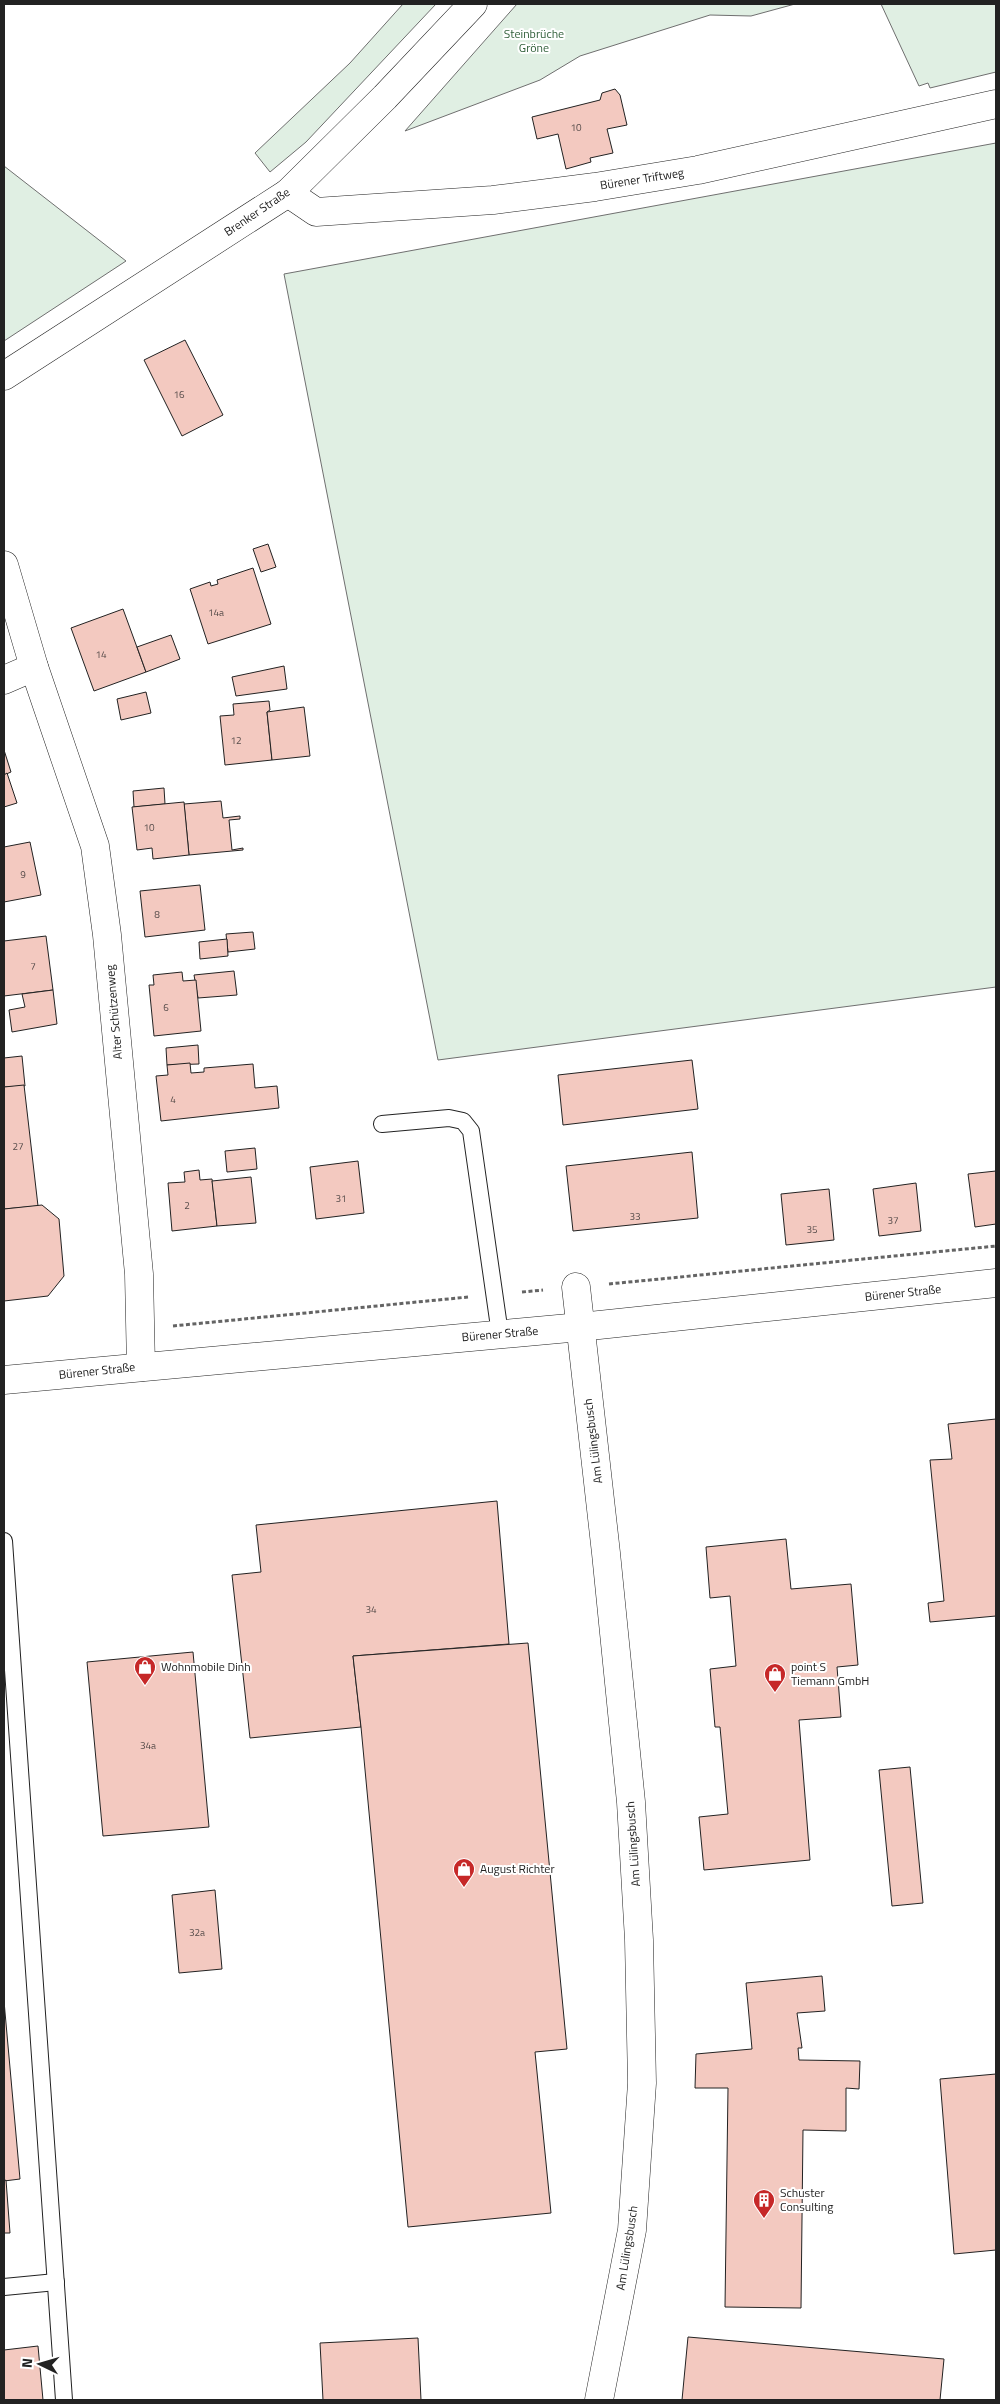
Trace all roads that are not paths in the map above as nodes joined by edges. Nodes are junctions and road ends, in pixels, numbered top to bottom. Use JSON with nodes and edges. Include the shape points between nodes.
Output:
{"nodes":[{"id":1,"x":473,"y":4,"type":"edge"},
{"id":2,"x":996,"y":104,"type":"edge"},
{"id":3,"x":288,"y":193,"type":"junction"},
{"id":4,"x":4,"y":376,"type":"edge"},
{"id":5,"x":4,"y":564,"type":"edge"},
{"id":6,"x":34,"y":667,"type":"junction"},
{"id":7,"x":4,"y":680,"type":"edge"},
{"id":8,"x":382,"y":1124,"type":"dead end"},
{"id":9,"x":996,"y":1283,"type":"edge"},
{"id":10,"x":576,"y":1287,"type":"dead end"},
{"id":11,"x":580,"y":1327,"type":"junction"},
{"id":12,"x":500,"y":1334,"type":"junction"},
{"id":13,"x":141,"y":1367,"type":"junction"},
{"id":14,"x":4,"y":1380,"type":"edge"},
{"id":15,"x":4,"y":1541,"type":"edge"},
{"id":16,"x":56,"y":2282,"type":"junction"},
{"id":17,"x":4,"y":2287,"type":"edge"},
{"id":18,"x":64,"y":2400,"type":"edge"},
{"id":19,"x":599,"y":2400,"type":"edge"}],
"edges":[{"from":1,"to":3,"type":"street","name":"Brenker Straße"},
{"from":2,"to":3,"type":"street","name":"Bürener Triftweg","via":[[698,170],[502,199],[316,212]]},
{"from":3,"to":4,"type":"street","name":"Brenker Straße"},
{"from":5,"to":6,"type":"street","name":"Alter Schützenweg"},
{"from":6,"to":7,"type":"street"},
{"from":6,"to":13,"type":"street","name":"Alter Schützenweg","via":[[95,846],[107,935],[139,1274]]},
{"from":8,"to":12,"type":"lane","via":[[449,1118],[463,1120],[471,1131]]},
{"from":9,"to":11,"type":"street","name":"Bürener Straße"},
{"from":10,"to":11,"type":"street","name":"Am Lülingsbusch"},
{"from":11,"to":12,"type":"street","name":"Bürener Straße"},
{"from":11,"to":19,"type":"street","name":"Am Lülingsbusch","via":[[630,1802],[639,1940],[642,2073],[632,2230]]},
{"from":12,"to":13,"type":"street","name":"Bürener Straße"},
{"from":13,"to":14,"type":"street","name":"Bürener Straße"},
{"from":15,"to":16,"type":"lane"},
{"from":16,"to":17,"type":"lane"},
{"from":16,"to":18,"type":"lane"}]}
